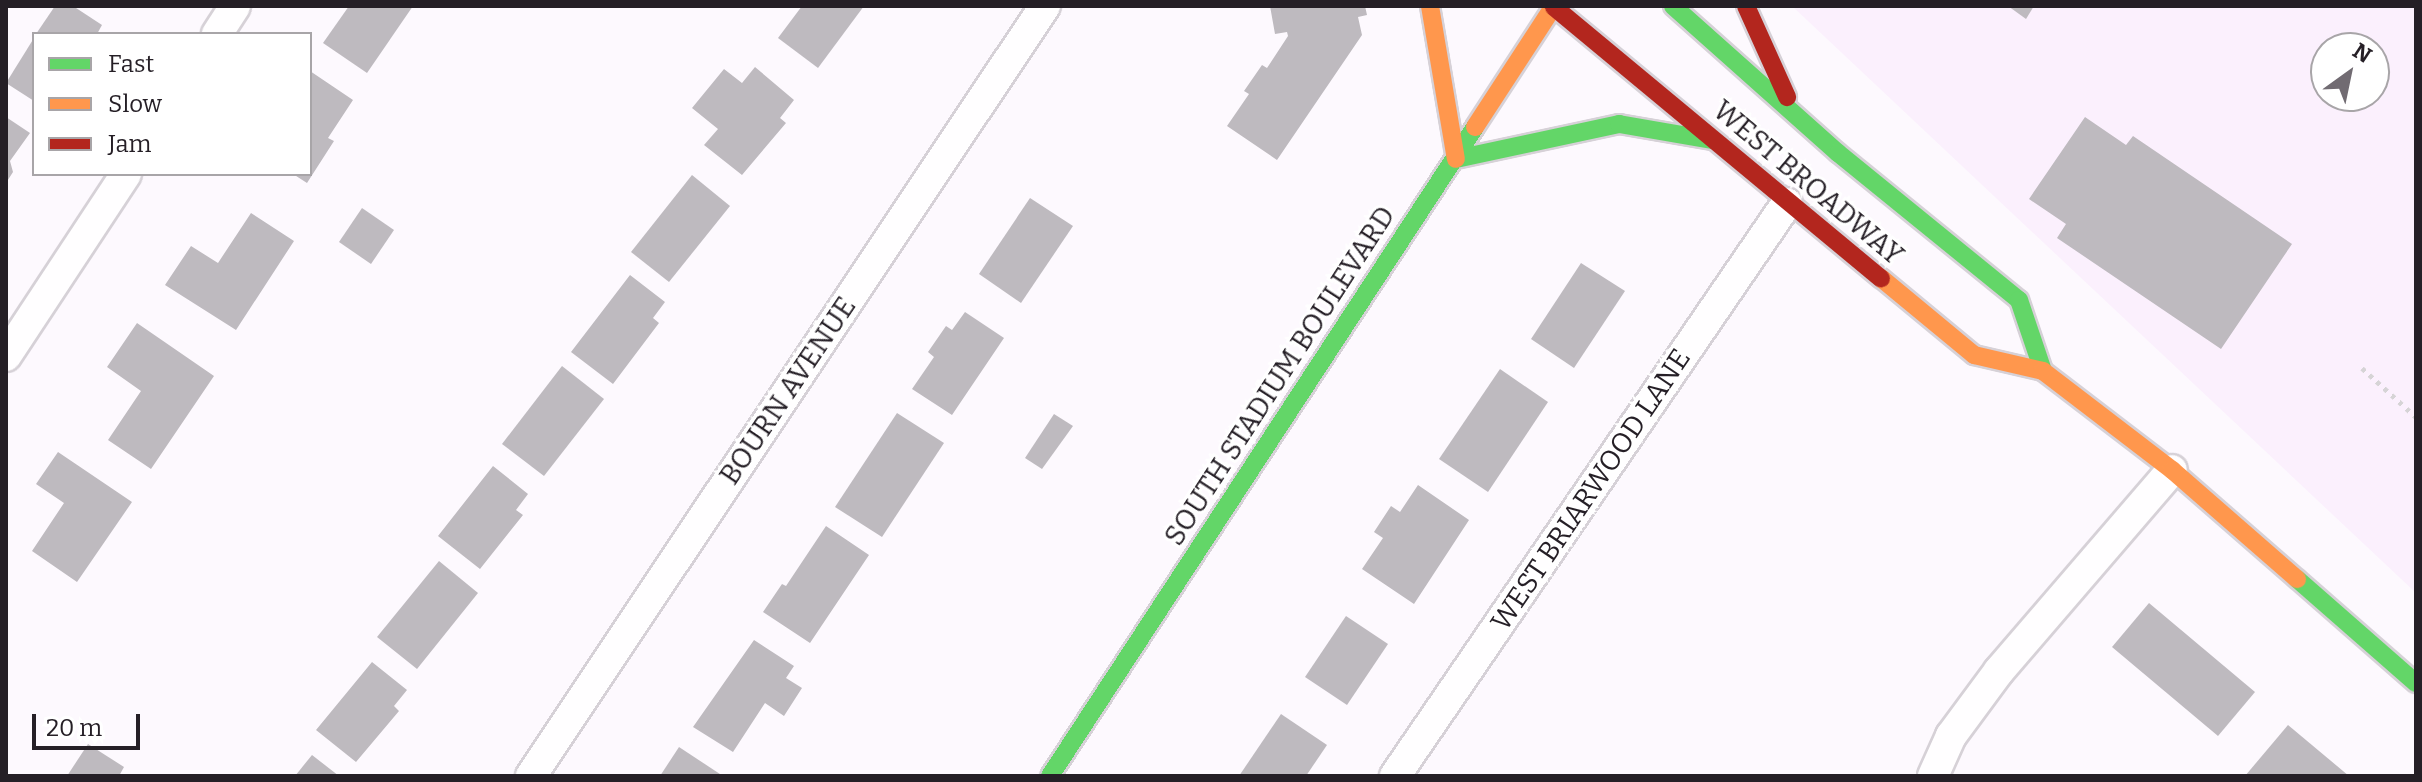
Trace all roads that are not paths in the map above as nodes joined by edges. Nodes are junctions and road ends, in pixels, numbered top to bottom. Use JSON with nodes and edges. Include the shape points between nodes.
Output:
{"nodes":[{"id":1,"x":235,"y":6,"type":"edge"},
{"id":2,"x":1045,"y":6,"type":"edge"},
{"id":3,"x":1430,"y":6,"type":"edge"},
{"id":4,"x":1554,"y":6,"type":"edge"},
{"id":5,"x":1673,"y":6,"type":"edge"},
{"id":6,"x":1746,"y":6,"type":"edge"},
{"id":7,"x":218,"y":32,"type":"edge"},
{"id":8,"x":1795,"y":114,"type":"junction"},
{"id":9,"x":1712,"y":140,"type":"junction"},
{"id":10,"x":1456,"y":159,"type":"junction"},
{"id":11,"x":125,"y":176,"type":"edge"},
{"id":12,"x":1787,"y":203,"type":"junction"},
{"id":13,"x":6,"y":356,"type":"edge"},
{"id":14,"x":2043,"y":371,"type":"junction"},
{"id":15,"x":2172,"y":470,"type":"junction"},
{"id":16,"x":2416,"y":683,"type":"edge"},
{"id":17,"x":531,"y":776,"type":"edge"},
{"id":18,"x":1050,"y":776,"type":"edge"},
{"id":19,"x":1395,"y":776,"type":"edge"},
{"id":20,"x":1933,"y":776,"type":"edge"}],
"edges":[{"from":1,"to":7,"type":"street"},
{"from":2,"to":17,"type":"street","name":"BOURN AVENUE"},
{"from":3,"to":10,"type":"main road"},
{"from":4,"to":9,"type":"main road","name":"WEST BROADWAY"},
{"from":4,"to":10,"type":"main road","name":"SOUTH STADIUM BOULEVARD"},
{"from":5,"to":8,"type":"main road","name":"WEST BROADWAY"},
{"from":6,"to":8,"type":"main road"},
{"from":8,"to":14,"type":"main road","name":"WEST BROADWAY","via":[[2019,300]]},
{"from":9,"to":10,"type":"main road","via":[[1619,124]]},
{"from":9,"to":12,"type":"main road","name":"WEST BROADWAY"},
{"from":10,"to":18,"type":"main road","name":"SOUTH STADIUM BOULEVARD"},
{"from":11,"to":13,"type":"street"},
{"from":12,"to":14,"type":"main road","name":"WEST BROADWAY","via":[[1974,355]]},
{"from":12,"to":19,"type":"street","name":"WEST BRIARWOOD LANE"},
{"from":14,"to":15,"type":"main road","name":"WEST BROADWAY"},
{"from":15,"to":16,"type":"main road","name":"WEST BROADWAY"},
{"from":15,"to":20,"type":"street","via":[[1999,671],[1951,736]]}]}
